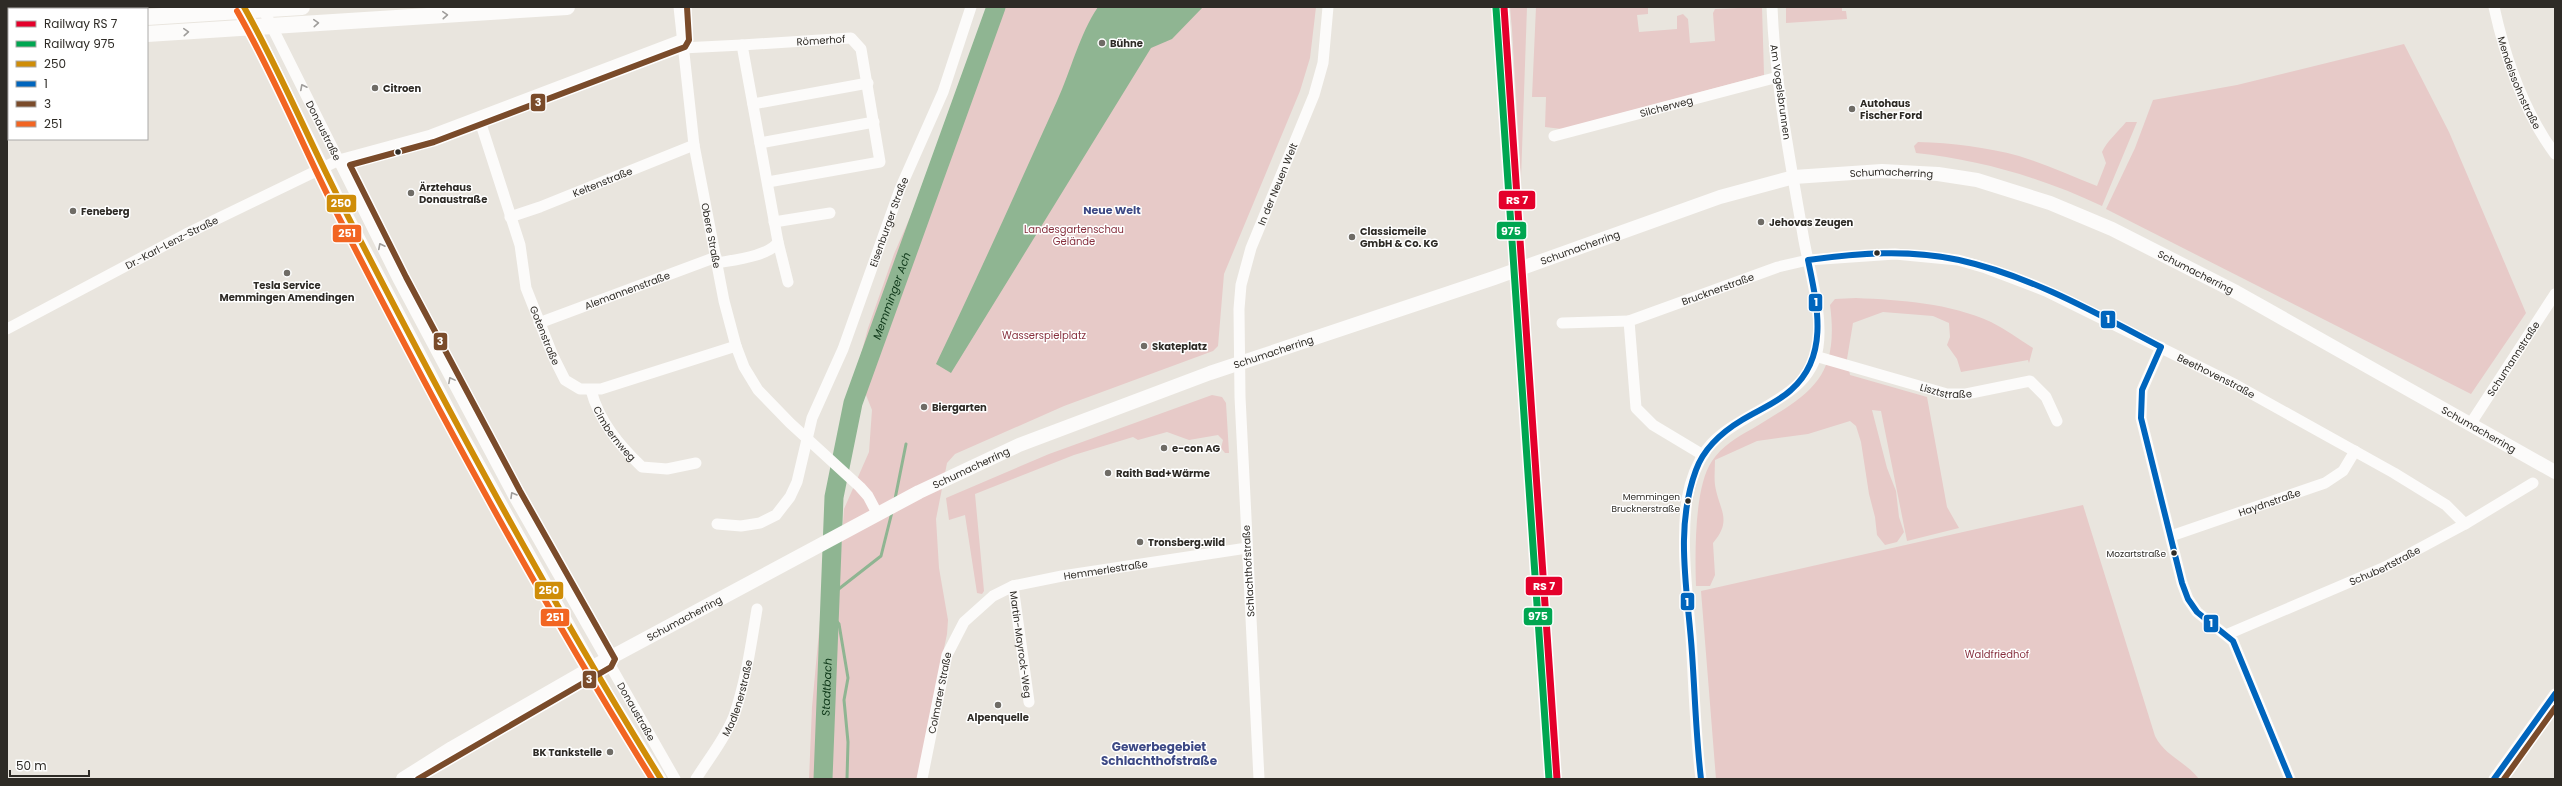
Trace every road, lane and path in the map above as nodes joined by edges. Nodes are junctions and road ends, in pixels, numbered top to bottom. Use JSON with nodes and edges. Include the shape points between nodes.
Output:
{"nodes":[{"id":1,"x":244,"y":7,"type":"edge"},
{"id":2,"x":262,"y":7,"type":"edge"},
{"id":3,"x":302,"y":7,"type":"edge"},
{"id":4,"x":567,"y":7,"type":"edge"},
{"id":5,"x":679,"y":7,"type":"edge"},
{"id":6,"x":971,"y":7,"type":"edge"},
{"id":7,"x":1328,"y":7,"type":"edge"},
{"id":8,"x":1772,"y":7,"type":"edge"},
{"id":9,"x":2494,"y":7,"type":"edge"},
{"id":10,"x":148,"y":17,"type":"edge"},
{"id":11,"x":148,"y":34,"type":"edge"},
{"id":12,"x":682,"y":44,"type":"junction"},
{"id":13,"x":742,"y":45,"type":"junction"},
{"id":14,"x":1778,"y":77,"type":"junction"},
{"id":15,"x":868,"y":83,"type":"junction"},
{"id":16,"x":753,"y":104,"type":"junction"},
{"id":17,"x":479,"y":118,"type":"junction"},
{"id":18,"x":874,"y":122,"type":"junction"},
{"id":19,"x":1554,"y":136,"type":"dead end"},
{"id":20,"x":760,"y":143,"type":"junction"},
{"id":21,"x":694,"y":145,"type":"junction"},
{"id":22,"x":2555,"y":154,"type":"edge"},
{"id":23,"x":339,"y":160,"type":"junction"},
{"id":24,"x":323,"y":167,"type":"junction"},
{"id":25,"x":1794,"y":177,"type":"junction"},
{"id":26,"x":768,"y":182,"type":"junction"},
{"id":27,"x":830,"y":213,"type":"dead end"},
{"id":28,"x":510,"y":217,"type":"junction"},
{"id":29,"x":774,"y":222,"type":"junction"},
{"id":30,"x":778,"y":242,"type":"junction"},
{"id":31,"x":716,"y":260,"type":"junction"},
{"id":32,"x":1808,"y":260,"type":"junction"},
{"id":33,"x":788,"y":282,"type":"dead end"},
{"id":34,"x":2555,"y":294,"type":"edge"},
{"id":35,"x":1629,"y":322,"type":"junction"},
{"id":36,"x":539,"y":323,"type":"junction"},
{"id":37,"x":1562,"y":323,"type":"dead end"},
{"id":38,"x":7,"y":329,"type":"edge"},
{"id":39,"x":736,"y":346,"type":"junction"},
{"id":40,"x":2161,"y":347,"type":"junction"},
{"id":41,"x":1815,"y":356,"type":"junction"},
{"id":42,"x":1238,"y":363,"type":"junction"},
{"id":43,"x":591,"y":390,"type":"junction"},
{"id":44,"x":2057,"y":421,"type":"dead end"},
{"id":45,"x":2471,"y":423,"type":"junction"},
{"id":46,"x":807,"y":438,"type":"junction"},
{"id":47,"x":2355,"y":451,"type":"junction"},
{"id":48,"x":1703,"y":455,"type":"junction"},
{"id":49,"x":696,"y":462,"type":"dead end"},
{"id":50,"x":2555,"y":472,"type":"edge"},
{"id":51,"x":2533,"y":483,"type":"dead end"},
{"id":52,"x":883,"y":512,"type":"junction"},
{"id":53,"x":717,"y":524,"type":"dead end"},
{"id":54,"x":2465,"y":524,"type":"junction"},
{"id":55,"x":2171,"y":536,"type":"junction"},
{"id":56,"x":1247,"y":548,"type":"junction"},
{"id":57,"x":1013,"y":586,"type":"junction"},
{"id":58,"x":757,"y":609,"type":"dead end"},
{"id":59,"x":972,"y":613,"type":"joint"},
{"id":60,"x":2228,"y":634,"type":"junction"},
{"id":61,"x":607,"y":660,"type":"junction"},
{"id":62,"x":593,"y":667,"type":"junction"},
{"id":63,"x":2555,"y":694,"type":"edge"},
{"id":64,"x":1029,"y":702,"type":"dead end"},
{"id":65,"x":403,"y":779,"type":"edge"},
{"id":66,"x":661,"y":779,"type":"edge"},
{"id":67,"x":675,"y":779,"type":"edge"},
{"id":68,"x":696,"y":779,"type":"edge"},
{"id":69,"x":922,"y":779,"type":"edge"},
{"id":70,"x":1259,"y":779,"type":"edge"},
{"id":71,"x":1701,"y":779,"type":"edge"},
{"id":72,"x":2290,"y":779,"type":"edge"},
{"id":73,"x":2494,"y":779,"type":"edge"}],
"edges":[{"from":1,"to":24,"type":"street","name":"Donaustraße","via":[[266,46]]},
{"from":23,"to":2,"type":"street","name":"Donaustraße","one_way":true},
{"from":3,"to":10,"type":"highway"},
{"from":11,"to":4,"type":"highway","one_way":true},
{"from":5,"to":12,"type":"street","name":"Obere Straße"},
{"from":6,"to":46,"type":"street","name":"Eisenburger Straße","via":[[942,92],[900,189],[848,334],[812,418]]},
{"from":7,"to":42,"type":"street","name":"In der Neuen Welt","via":[[1323,63],[1314,95],[1250,248],[1241,285]]},
{"from":8,"to":14,"type":"street","name":"Am Vogelsbrunnen"},
{"from":9,"to":22,"type":"street","name":"Mendelssohnstraße","via":[[2501,39],[2521,89],[2539,128]]},
{"from":12,"to":13,"type":"street","name":"Römerhof"},
{"from":12,"to":17,"type":"street","name":"Römerhof"},
{"from":12,"to":21,"type":"street","name":"Obere Straße"},
{"from":13,"to":15,"type":"street","name":"Römerhof","via":[[851,38],[861,49]]},
{"from":13,"to":16,"type":"street"},
{"from":14,"to":19,"type":"street","name":"Silcherweg"},
{"from":14,"to":25,"type":"street","name":"Am Vogelsbrunnen"},
{"from":15,"to":16,"type":"street"},
{"from":15,"to":18,"type":"street","name":"Römerhof"},
{"from":16,"to":20,"type":"street"},
{"from":17,"to":23,"type":"street","name":"Dr.-Karl-Lenz-Straße","via":[[425,137]]},
{"from":17,"to":28,"type":"street","name":"Gotenstraße"},
{"from":18,"to":20,"type":"street"},
{"from":18,"to":26,"type":"street","name":"Römerhof","via":[[880,162]]},
{"from":20,"to":26,"type":"street"},
{"from":21,"to":28,"type":"street","name":"Keltenstraße"},
{"from":21,"to":31,"type":"street","name":"Obere Straße"},
{"from":23,"to":24,"type":"street","name":"Dr.-Karl-Lenz-Straße"},
{"from":61,"to":23,"type":"street","name":"Donaustraße","one_way":true,"via":[[513,495],[395,274]]},
{"from":24,"to":38,"type":"street","name":"Dr.-Karl-Lenz-Straße","via":[[186,234]]},
{"from":24,"to":62,"type":"street","name":"Donaustraße","via":[[464,438]]},
{"from":25,"to":32,"type":"street","name":"Am Vogelsbrunnen"},
{"from":25,"to":42,"type":"main road","name":"Schumacherring","via":[[1720,197],[1494,278]]},
{"from":25,"to":45,"type":"main road","name":"Schumacherring","via":[[1882,171],[1938,174],[1977,180],[2050,203],[2112,229],[2236,292]]},
{"from":26,"to":29,"type":"street"},
{"from":27,"to":29,"type":"street"},
{"from":28,"to":36,"type":"street","name":"Gotenstraße","via":[[520,245],[526,288]]},
{"from":29,"to":30,"type":"street"},
{"from":30,"to":31,"type":"street","via":[[771,250],[763,253]]},
{"from":30,"to":33,"type":"street"},
{"from":31,"to":36,"type":"street","name":"Alemannenstraße"},
{"from":31,"to":39,"type":"street","name":"Obere Straße"},
{"from":32,"to":35,"type":"street","name":"Brucknerstraße","via":[[1778,267]]},
{"from":32,"to":40,"type":"street","name":"Beethovenstraße","via":[[1895,254],[1958,260],[2040,288]]},
{"from":32,"to":41,"type":"street","name":"Am Vogelsbrunnen","via":[[1818,330]]},
{"from":34,"to":45,"type":"street","name":"Schumannstraße"},
{"from":35,"to":37,"type":"street","name":"Brucknerstraße"},
{"from":35,"to":48,"type":"street","via":[[1636,408],[1653,425]]},
{"from":36,"to":43,"type":"street","name":"Gotenstraße","via":[[565,380],[580,389]]},
{"from":39,"to":43,"type":"street"},
{"from":39,"to":46,"type":"street","name":"Obere Straße","via":[[744,367],[758,390]]},
{"from":40,"to":47,"type":"street","name":"Beethovenstraße"},
{"from":40,"to":55,"type":"street","via":[[2142,390],[2141,407]]},
{"from":41,"to":44,"type":"street","name":"Lisztstraße","via":[[1947,394],[1966,394],[2030,381],[2046,397]]},
{"from":41,"to":48,"type":"street","name":"Am Vogelsbrunnen","via":[[1805,376],[1792,389],[1721,434]]},
{"from":42,"to":52,"type":"main road","name":"Schumacherring","via":[[1019,445],[919,492]]},
{"from":42,"to":56,"type":"street","name":"Schlachthofstraße"},
{"from":43,"to":49,"type":"street","name":"Cimbernweg","via":[[596,408],[612,434],[642,467],[667,469]]},
{"from":45,"to":50,"type":"main road","name":"Schumacherring"},
{"from":46,"to":52,"type":"street","name":"Obere Straße"},
{"from":46,"to":53,"type":"street","via":[[797,482],[785,506],[776,515],[760,523],[741,526]]},
{"from":47,"to":54,"type":"street","name":"Beethovenstraße","via":[[2435,497],[2454,511]]},
{"from":47,"to":55,"type":"street","name":"Haydnstraße","via":[[2343,471],[2325,483]]},
{"from":48,"to":71,"type":"street","name":"Am Vogelsbrunnen","via":[[1688,497],[1685,529]]},
{"from":51,"to":54,"type":"street","name":"Schubertstraße"},
{"from":52,"to":61,"type":"main road","name":"Schumacherring"},
{"from":54,"to":60,"type":"street","name":"Schubertstraße","via":[[2385,567]]},
{"from":55,"to":60,"type":"street","via":[[2188,598],[2197,612]]},
{"from":56,"to":57,"type":"street","name":"Hemmerlestraße"},
{"from":56,"to":70,"type":"street","name":"Schlachthofstraße"},
{"from":57,"to":59,"type":"street","name":"Hemmerlestraße","via":[[993,596]]},
{"from":57,"to":64,"type":"street","name":"Martin-Mayrock-Weg"},
{"from":58,"to":68,"type":"street","name":"Madlenerstraße","via":[[746,678],[734,716],[724,738]]},
{"from":59,"to":69,"type":"street","name":"Colmarer Straße","via":[[947,655]]},
{"from":60,"to":72,"type":"street","via":[[2251,682]]},
{"from":61,"to":62,"type":"main road","name":"Schumacherring"},
{"from":61,"to":67,"type":"street","name":"Donaustraße"},
{"from":62,"to":65,"type":"main road","name":"Schumacherring"},
{"from":62,"to":66,"type":"street","name":"Donaustraße"},
{"from":63,"to":73,"type":"street"}]}
